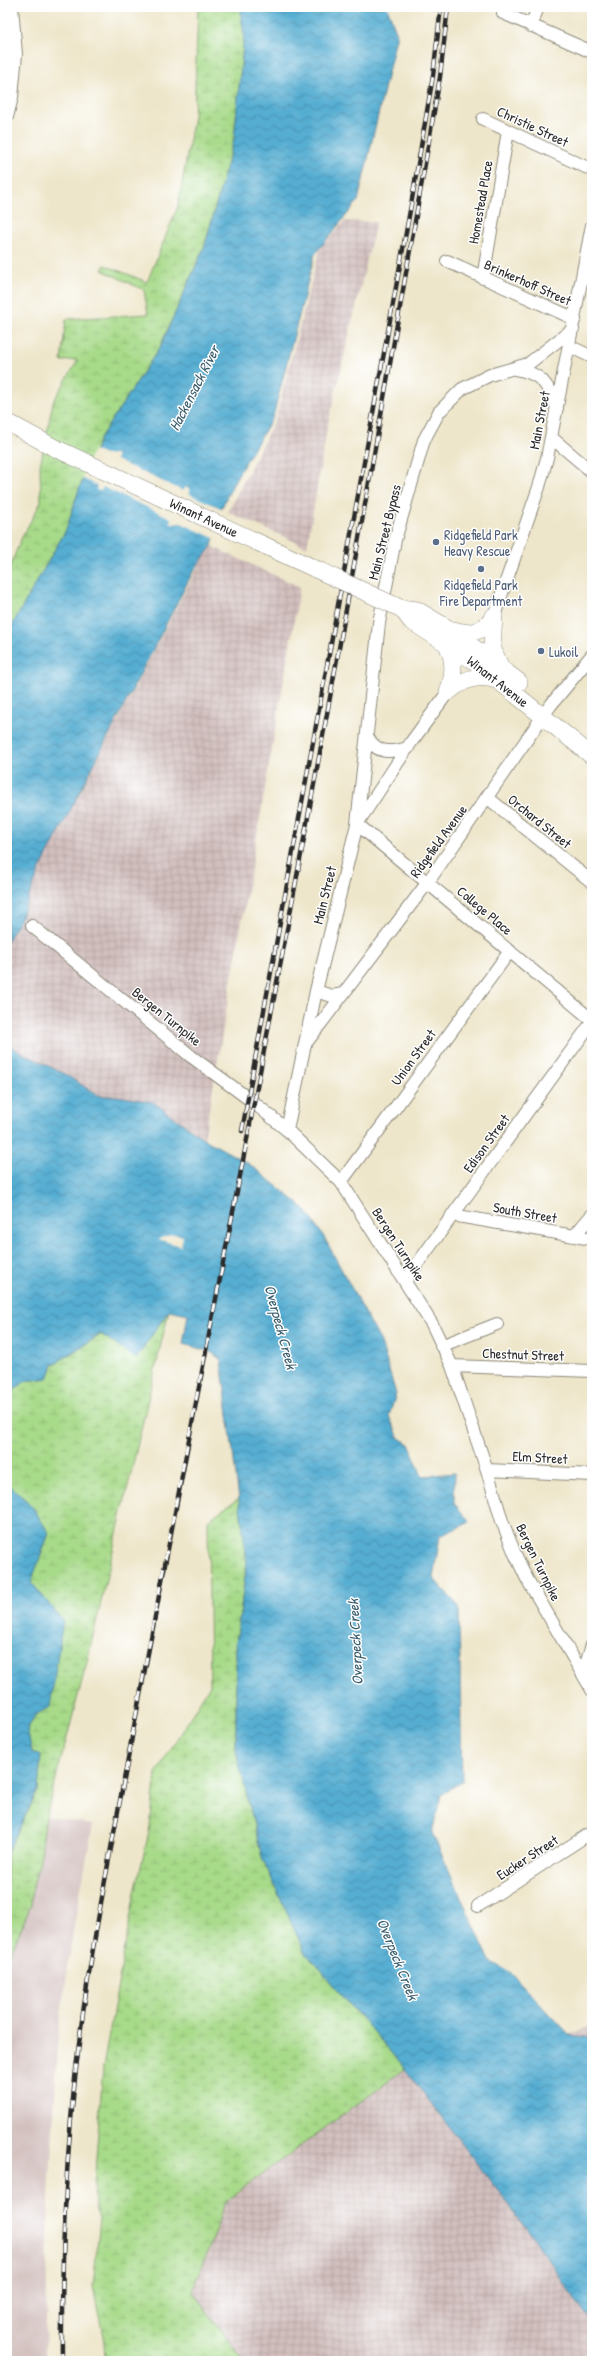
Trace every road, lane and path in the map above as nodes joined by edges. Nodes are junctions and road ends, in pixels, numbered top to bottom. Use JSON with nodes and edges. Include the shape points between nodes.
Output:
{"nodes":[{"id":1,"x":12,"y":7,"type":"edge"},
{"id":2,"x":538,"y":7,"type":"edge"},
{"id":3,"x":503,"y":13,"type":"dead end"},
{"id":4,"x":531,"y":26,"type":"junction"},
{"id":5,"x":592,"y":52,"type":"edge"},
{"id":6,"x":7,"y":117,"type":"edge"},
{"id":7,"x":483,"y":119,"type":"dead end"},
{"id":8,"x":508,"y":131,"type":"junction"},
{"id":9,"x":592,"y":170,"type":"edge"},
{"id":10,"x":592,"y":225,"type":"edge"},
{"id":11,"x":447,"y":262,"type":"dead end"},
{"id":12,"x":483,"y":278,"type":"junction"},
{"id":13,"x":574,"y":324,"type":"junction"},
{"id":14,"x":570,"y":346,"type":"junction"},
{"id":15,"x":592,"y":357,"type":"edge"},
{"id":16,"x":515,"y":369,"type":"junction"},
{"id":17,"x":557,"y":409,"type":"junction"},
{"id":18,"x":7,"y":422,"type":"edge"},
{"id":19,"x":552,"y":438,"type":"junction"},
{"id":20,"x":592,"y":472,"type":"edge"},
{"id":21,"x":494,"y":616,"type":"junction"},
{"id":22,"x":446,"y":634,"type":"junction"},
{"id":23,"x":592,"y":654,"type":"edge"},
{"id":24,"x":501,"y":674,"type":"junction"},
{"id":25,"x":448,"y":692,"type":"junction"},
{"id":26,"x":547,"y":711,"type":"junction"},
{"id":27,"x":367,"y":736,"type":"junction"},
{"id":28,"x":592,"y":742,"type":"edge"},
{"id":29,"x":408,"y":748,"type":"junction"},
{"id":30,"x":592,"y":756,"type":"edge"},
{"id":31,"x":488,"y":798,"type":"junction"},
{"id":32,"x":357,"y":824,"type":"junction"},
{"id":33,"x":428,"y":882,"type":"junction"},
{"id":34,"x":592,"y":882,"type":"edge"},
{"id":35,"x":32,"y":926,"type":"dead end"},
{"id":36,"x":510,"y":951,"type":"junction"},
{"id":37,"x":316,"y":991,"type":"junction"},
{"id":38,"x":343,"y":994,"type":"junction"},
{"id":39,"x":592,"y":1021,"type":"edge"},
{"id":40,"x":306,"y":1043,"type":"junction"},
{"id":41,"x":287,"y":1130,"type":"junction"},
{"id":42,"x":341,"y":1182,"type":"junction"},
{"id":43,"x":452,"y":1215,"type":"junction"},
{"id":44,"x":592,"y":1215,"type":"edge"},
{"id":45,"x":574,"y":1236,"type":"junction"},
{"id":46,"x":592,"y":1239,"type":"edge"},
{"id":47,"x":405,"y":1281,"type":"junction"},
{"id":48,"x":497,"y":1324,"type":"dead end"},
{"id":49,"x":441,"y":1346,"type":"junction"},
{"id":50,"x":452,"y":1366,"type":"junction"},
{"id":51,"x":592,"y":1372,"type":"edge"},
{"id":52,"x":487,"y":1470,"type":"junction"},
{"id":53,"x":592,"y":1474,"type":"edge"},
{"id":54,"x":592,"y":1645,"type":"edge"},
{"id":55,"x":583,"y":1674,"type":"junction"},
{"id":56,"x":592,"y":1690,"type":"edge"},
{"id":57,"x":592,"y":1832,"type":"edge"},
{"id":58,"x":478,"y":1906,"type":"dead end"}],
"edges":[{"from":1,"to":6,"type":"street","via":[[16,54],[13,90]]},
{"from":2,"to":4,"type":"street"},
{"from":3,"to":4,"type":"street"},
{"from":4,"to":5,"type":"street"},
{"from":7,"to":8,"type":"street","name":"Christie Street"},
{"from":8,"to":9,"type":"street","name":"Christie Street"},
{"from":8,"to":12,"type":"street","name":"Homestead Place"},
{"from":10,"to":13,"type":"street","name":"Main Street"},
{"from":11,"to":12,"type":"street","name":"Brinkerhoff Street"},
{"from":12,"to":13,"type":"street","name":"Brinkerhoff Street"},
{"from":13,"to":14,"type":"street","name":"Main Street"},
{"from":13,"to":16,"type":"street","name":"Main Street Bypass","via":[[538,358]]},
{"from":14,"to":15,"type":"street"},
{"from":14,"to":17,"type":"street","name":"Main Street"},
{"from":16,"to":17,"type":"street","via":[[528,371],[543,380],[552,393]]},
{"from":16,"to":27,"type":"street","name":"Main Street Bypass","via":[[493,374],[462,389],[439,412],[424,440],[395,540],[386,583]]},
{"from":17,"to":19,"type":"street","name":"Main Street"},
{"from":18,"to":22,"type":"highway","name":"Winant Avenue","bridge":true,"via":[[53,448],[401,609],[411,621]]},
{"from":19,"to":20,"type":"street"},
{"from":19,"to":21,"type":"street","name":"Main Street","via":[[539,487]]},
{"from":21,"to":22,"type":"highway","via":[[485,627],[475,632]]},
{"from":21,"to":24,"type":"highway","via":[[492,647]]},
{"from":22,"to":24,"type":"highway","name":"Winant Avenue"},
{"from":22,"to":25,"type":"highway","via":[[453,662]]},
{"from":23,"to":26,"type":"street","name":"Ridgefield Avenue"},
{"from":24,"to":25,"type":"highway","via":[[487,678],[472,678]]},
{"from":24,"to":26,"type":"highway","name":"Winant Avenue"},
{"from":25,"to":29,"type":"street","name":"Main Street"},
{"from":26,"to":28,"type":"highway","name":"Winant Avenue"},
{"from":26,"to":30,"type":"highway","name":"Winant Avenue"},
{"from":26,"to":31,"type":"street","name":"Ridgefield Avenue"},
{"from":27,"to":29,"type":"street","via":[[372,745],[391,753]]},
{"from":27,"to":32,"type":"street","name":"Main Street Bypass"},
{"from":29,"to":32,"type":"street","name":"Main Street"},
{"from":31,"to":33,"type":"street","name":"Ridgefield Avenue"},
{"from":31,"to":34,"type":"street","name":"Orchard Street"},
{"from":32,"to":33,"type":"street","name":"College Place"},
{"from":32,"to":37,"type":"street","name":"Main Street"},
{"from":33,"to":36,"type":"street","name":"College Place"},
{"from":33,"to":38,"type":"street","name":"Ridgefield Avenue"},
{"from":35,"to":41,"type":"street","name":"Bergen Turnpike","via":[[192,1057]]},
{"from":36,"to":39,"type":"street","name":"College Place"},
{"from":36,"to":42,"type":"street","name":"Union Street"},
{"from":37,"to":38,"type":"street","via":[[332,996]]},
{"from":37,"to":40,"type":"street","name":"Main Street"},
{"from":38,"to":40,"type":"street","name":"Ridgefield Avenue"},
{"from":39,"to":43,"type":"street","name":"Edison Street"},
{"from":40,"to":41,"type":"street","name":"Main Street"},
{"from":41,"to":42,"type":"street","name":"Bergen Turnpike"},
{"from":42,"to":47,"type":"street","name":"Bergen Turnpike"},
{"from":43,"to":45,"type":"street","name":"South Street"},
{"from":43,"to":47,"type":"street","name":"Edison Street"},
{"from":44,"to":45,"type":"street"},
{"from":45,"to":46,"type":"street","name":"South Street"},
{"from":47,"to":49,"type":"street","name":"Bergen Turnpike","via":[[432,1324]]},
{"from":48,"to":49,"type":"street"},
{"from":49,"to":50,"type":"street","name":"Bergen Turnpike"},
{"from":50,"to":51,"type":"street","name":"Chestnut Street"},
{"from":50,"to":52,"type":"street","name":"Bergen Turnpike"},
{"from":52,"to":53,"type":"street","name":"Elm Street"},
{"from":52,"to":55,"type":"street","name":"Bergen Turnpike","via":[[515,1554]]},
{"from":54,"to":55,"type":"street"},
{"from":55,"to":56,"type":"street","name":"Bergen Turnpike"},
{"from":57,"to":58,"type":"street","name":"Eucker Street"}]}
